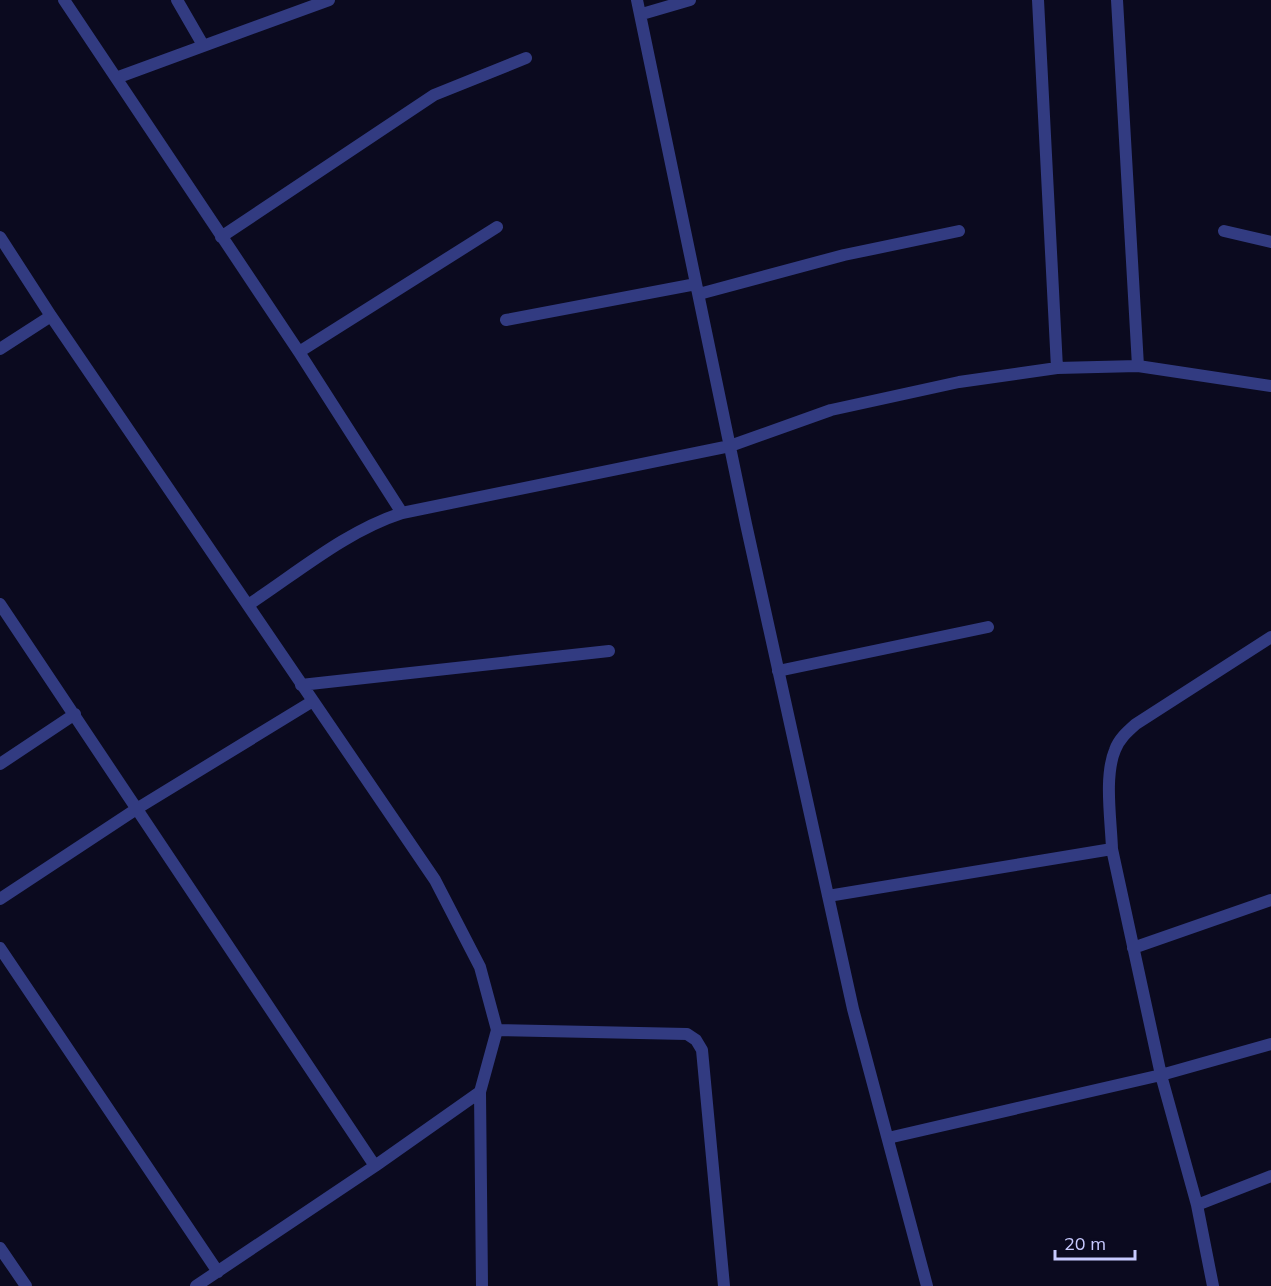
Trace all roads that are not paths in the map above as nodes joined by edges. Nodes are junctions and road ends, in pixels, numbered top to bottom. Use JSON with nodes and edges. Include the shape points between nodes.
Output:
{"nodes":[{"id":1,"x":64,"y":0,"type":"edge"},
{"id":2,"x":177,"y":0,"type":"edge"},
{"id":3,"x":329,"y":0,"type":"edge"},
{"id":4,"x":637,"y":0,"type":"edge"},
{"id":5,"x":690,"y":0,"type":"edge"},
{"id":6,"x":1038,"y":0,"type":"edge"},
{"id":7,"x":1117,"y":0,"type":"edge"},
{"id":8,"x":642,"y":14,"type":"junction"},
{"id":9,"x":203,"y":45,"type":"junction"},
{"id":10,"x":526,"y":58,"type":"dead end"},
{"id":11,"x":116,"y":78,"type":"junction"},
{"id":12,"x":497,"y":227,"type":"dead end"},
{"id":13,"x":959,"y":231,"type":"dead end"},
{"id":14,"x":1224,"y":231,"type":"dead end"},
{"id":15,"x":0,"y":237,"type":"edge"},
{"id":16,"x":221,"y":237,"type":"junction"},
{"id":17,"x":1271,"y":242,"type":"edge"},
{"id":18,"x":698,"y":289,"type":"junction"},
{"id":19,"x":51,"y":315,"type":"junction"},
{"id":20,"x":506,"y":320,"type":"dead end"},
{"id":21,"x":0,"y":349,"type":"edge"},
{"id":22,"x":299,"y":352,"type":"junction"},
{"id":23,"x":1137,"y":366,"type":"junction"},
{"id":24,"x":1057,"y":368,"type":"junction"},
{"id":25,"x":1271,"y":386,"type":"edge"},
{"id":26,"x":730,"y":446,"type":"junction"},
{"id":27,"x":402,"y":513,"type":"junction"},
{"id":28,"x":0,"y":604,"type":"edge"},
{"id":29,"x":248,"y":605,"type":"junction"},
{"id":30,"x":988,"y":627,"type":"dead end"},
{"id":31,"x":1271,"y":638,"type":"edge"},
{"id":32,"x":609,"y":651,"type":"dead end"},
{"id":33,"x":778,"y":671,"type":"junction"},
{"id":34,"x":301,"y":685,"type":"junction"},
{"id":35,"x":312,"y":701,"type":"junction"},
{"id":36,"x":75,"y":714,"type":"junction"},
{"id":37,"x":0,"y":764,"type":"edge"},
{"id":38,"x":138,"y":808,"type":"junction"},
{"id":39,"x":1112,"y":849,"type":"junction"},
{"id":40,"x":828,"y":896,"type":"junction"},
{"id":41,"x":0,"y":899,"type":"edge"},
{"id":42,"x":1271,"y":900,"type":"edge"},
{"id":43,"x":0,"y":948,"type":"edge"},
{"id":44,"x":1133,"y":948,"type":"junction"},
{"id":45,"x":497,"y":1030,"type":"junction"},
{"id":46,"x":1271,"y":1044,"type":"edge"},
{"id":47,"x":1161,"y":1076,"type":"junction"},
{"id":48,"x":480,"y":1092,"type":"junction"},
{"id":49,"x":888,"y":1138,"type":"junction"},
{"id":50,"x":375,"y":1166,"type":"junction"},
{"id":51,"x":1271,"y":1176,"type":"edge"},
{"id":52,"x":1197,"y":1204,"type":"junction"},
{"id":53,"x":0,"y":1248,"type":"edge"},
{"id":54,"x":218,"y":1272,"type":"junction"},
{"id":55,"x":26,"y":1286,"type":"edge"},
{"id":56,"x":196,"y":1286,"type":"edge"},
{"id":57,"x":482,"y":1286,"type":"edge"},
{"id":58,"x":724,"y":1286,"type":"edge"},
{"id":59,"x":927,"y":1286,"type":"edge"},
{"id":60,"x":1213,"y":1286,"type":"edge"}],
"edges":[{"from":1,"to":11,"type":"street"},
{"from":2,"to":9,"type":"street"},
{"from":3,"to":9,"type":"street"},
{"from":4,"to":8,"type":"street"},
{"from":5,"to":8,"type":"street"},
{"from":6,"to":24,"type":"street"},
{"from":7,"to":23,"type":"street"},
{"from":8,"to":18,"type":"street"},
{"from":9,"to":11,"type":"street"},
{"from":10,"to":16,"type":"street","via":[[434,95]]},
{"from":11,"to":16,"type":"street"},
{"from":12,"to":22,"type":"street"},
{"from":13,"to":18,"type":"street"},
{"from":14,"to":17,"type":"street"},
{"from":15,"to":19,"type":"street"},
{"from":16,"to":22,"type":"street"},
{"from":18,"to":20,"type":"street"},
{"from":18,"to":26,"type":"street"},
{"from":19,"to":21,"type":"street"},
{"from":19,"to":29,"type":"street"},
{"from":22,"to":27,"type":"street"},
{"from":23,"to":24,"type":"street"},
{"from":23,"to":25,"type":"street"},
{"from":24,"to":26,"type":"street","via":[[959,382],[831,410]]},
{"from":26,"to":27,"type":"street"},
{"from":26,"to":33,"type":"street"},
{"from":27,"to":29,"type":"street","via":[[380,520],[353,536]]},
{"from":28,"to":36,"type":"street"},
{"from":29,"to":34,"type":"street"},
{"from":30,"to":33,"type":"street"},
{"from":31,"to":39,"type":"street","via":[[1136,724],[1121,738],[1114,751],[1109,793]]},
{"from":32,"to":34,"type":"street"},
{"from":33,"to":40,"type":"street"},
{"from":34,"to":35,"type":"street"},
{"from":35,"to":38,"type":"street"},
{"from":35,"to":45,"type":"street","via":[[435,880],[480,967]]},
{"from":36,"to":37,"type":"street"},
{"from":36,"to":38,"type":"street"},
{"from":38,"to":41,"type":"street"},
{"from":38,"to":50,"type":"street"},
{"from":39,"to":40,"type":"street"},
{"from":39,"to":44,"type":"street"},
{"from":40,"to":49,"type":"street"},
{"from":42,"to":44,"type":"street"},
{"from":43,"to":54,"type":"street"},
{"from":44,"to":47,"type":"street"},
{"from":45,"to":48,"type":"street"},
{"from":45,"to":58,"type":"street","via":[[687,1034],[696,1040],[702,1050]]},
{"from":46,"to":47,"type":"street"},
{"from":47,"to":49,"type":"street"},
{"from":47,"to":52,"type":"street"},
{"from":48,"to":50,"type":"street"},
{"from":48,"to":57,"type":"street"},
{"from":49,"to":59,"type":"street"},
{"from":50,"to":54,"type":"street"},
{"from":51,"to":52,"type":"street"},
{"from":52,"to":60,"type":"street"},
{"from":53,"to":55,"type":"street"},
{"from":54,"to":56,"type":"street"}]}
